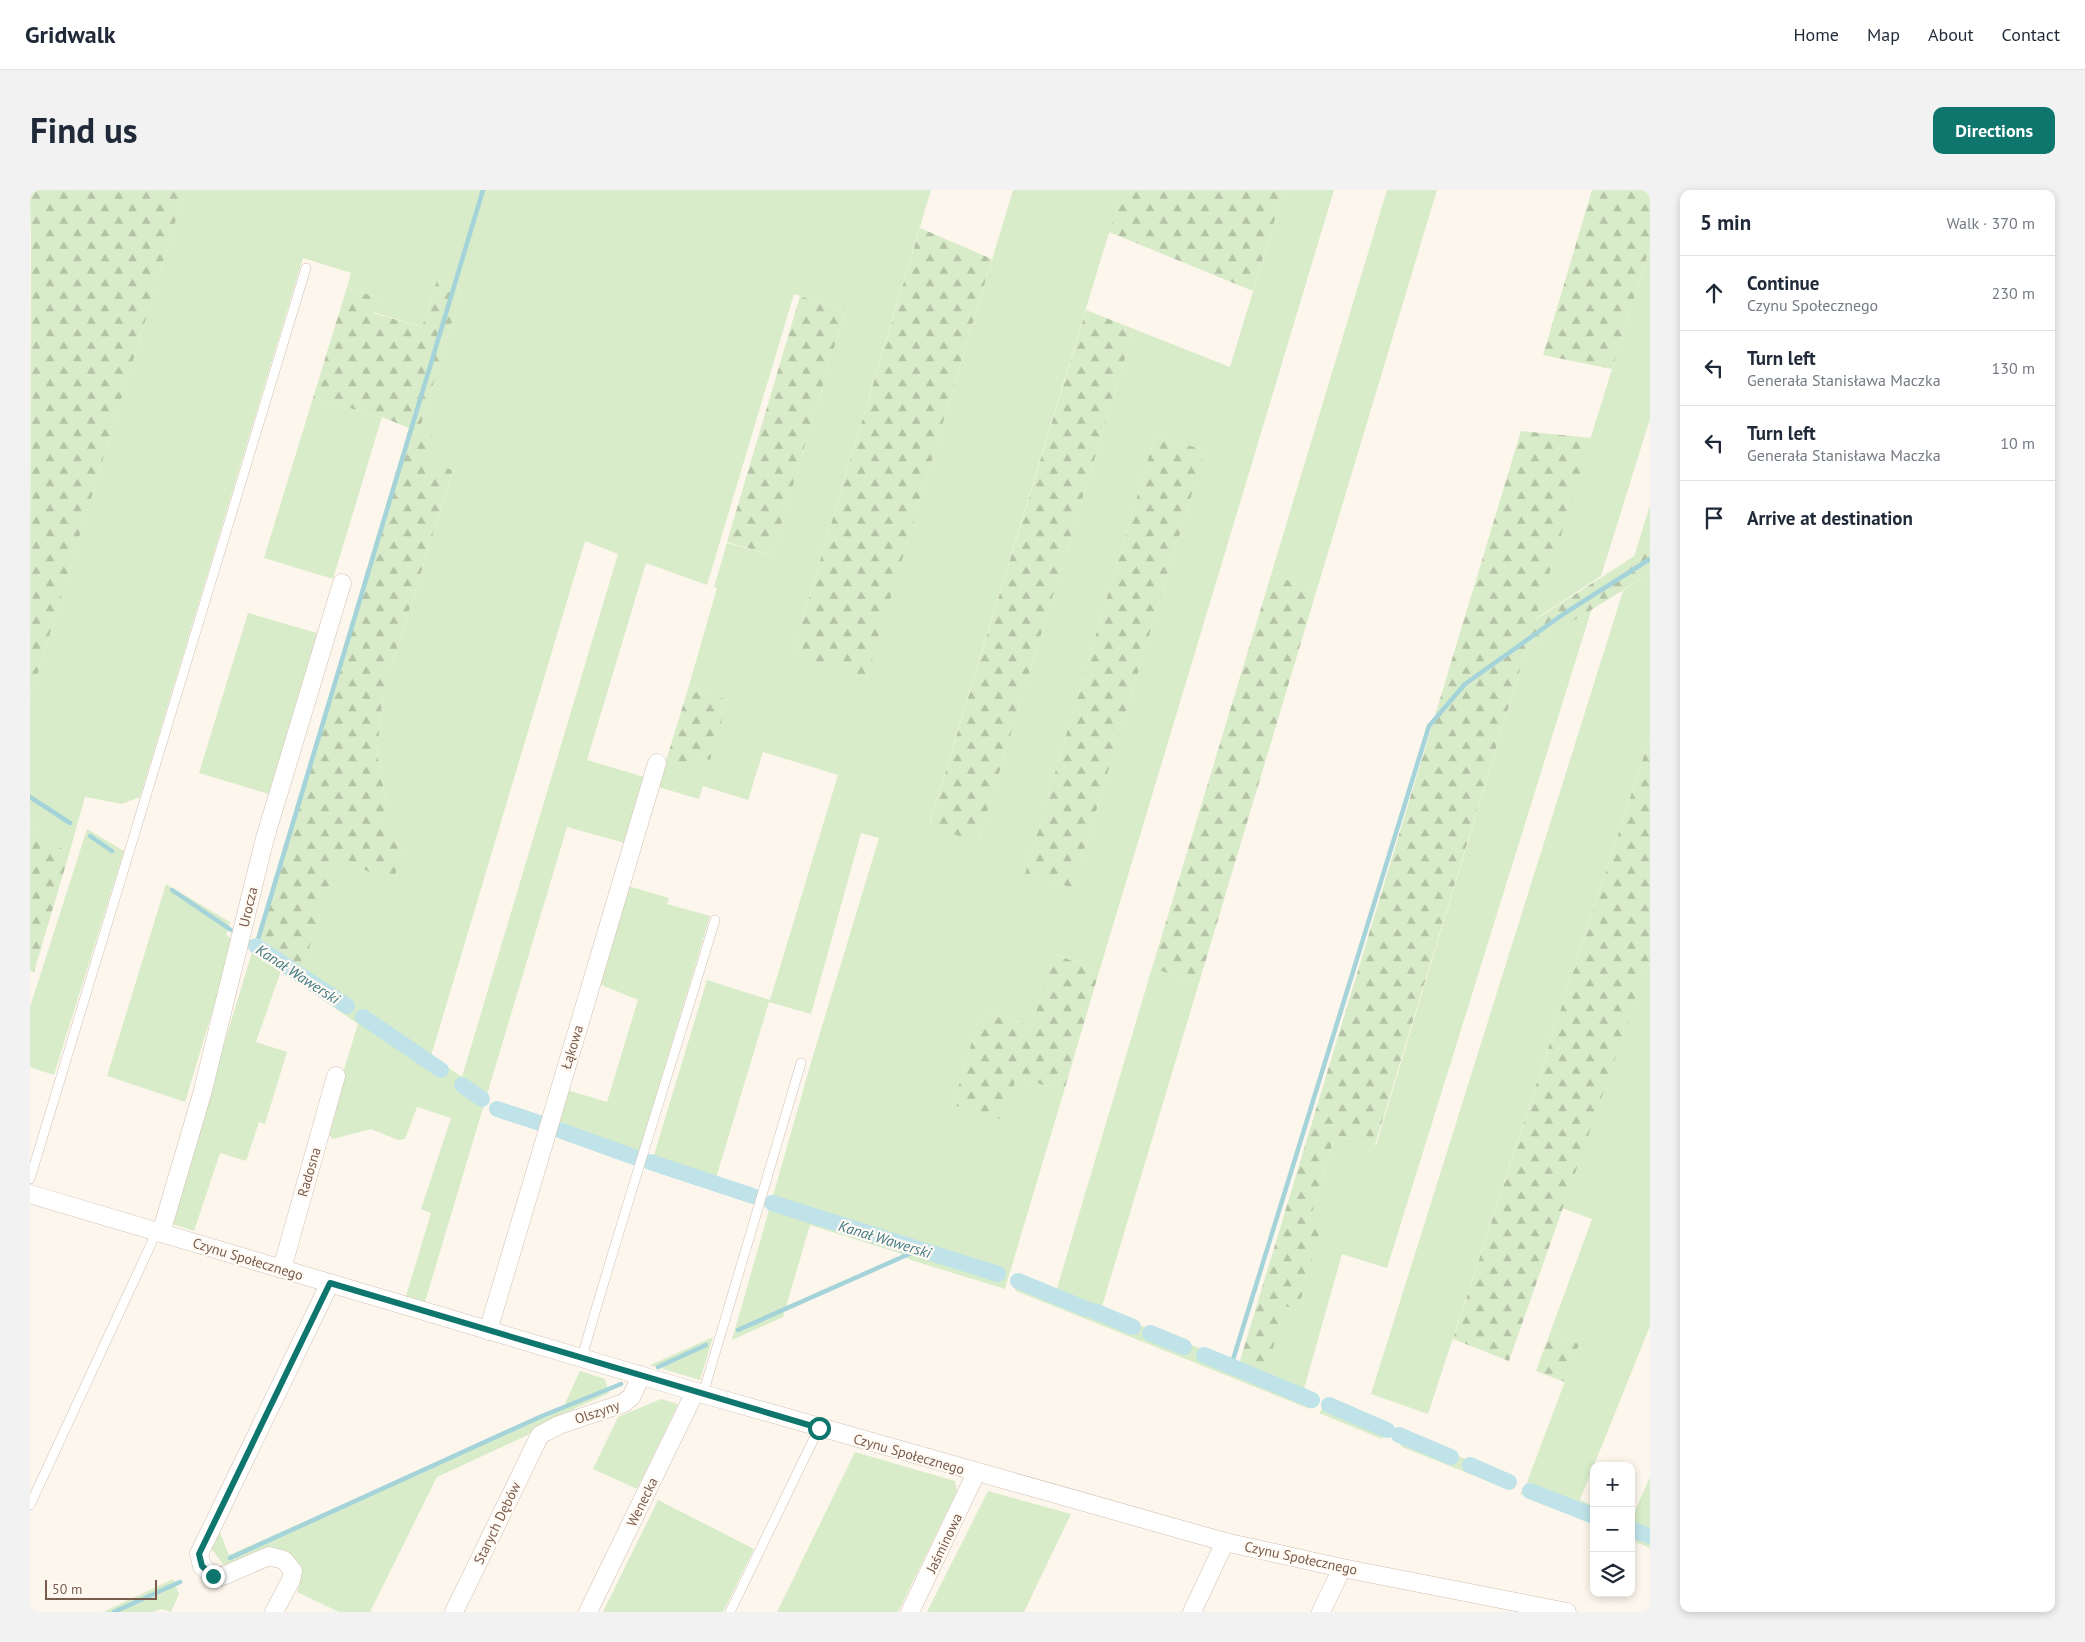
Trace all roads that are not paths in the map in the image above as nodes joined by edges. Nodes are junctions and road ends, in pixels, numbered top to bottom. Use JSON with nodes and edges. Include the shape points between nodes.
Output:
{"nodes":[{"id":1,"x":306,"y":268,"type":"dead end"},
{"id":2,"x":342,"y":583,"type":"dead end"},
{"id":3,"x":657,"y":763,"type":"dead end"},
{"id":4,"x":715,"y":920,"type":"dead end"},
{"id":5,"x":801,"y":1064,"type":"dead end"},
{"id":6,"x":336,"y":1076,"type":"dead end"},
{"id":7,"x":30,"y":1179,"type":"edge"},
{"id":8,"x":30,"y":1194,"type":"edge"},
{"id":9,"x":158,"y":1232,"type":"junction"},
{"id":10,"x":282,"y":1269,"type":"junction"},
{"id":11,"x":330,"y":1283,"type":"junction"},
{"id":12,"x":488,"y":1331,"type":"junction"},
{"id":13,"x":582,"y":1357,"type":"junction"},
{"id":14,"x":641,"y":1375,"type":"junction"},
{"id":15,"x":699,"y":1393,"type":"junction"},
{"id":16,"x":819,"y":1428,"type":"junction"},
{"id":17,"x":540,"y":1435,"type":"joint"},
{"id":18,"x":976,"y":1473,"type":"junction"},
{"id":19,"x":30,"y":1505,"type":"edge"},
{"id":20,"x":1225,"y":1542,"type":"junction"},
{"id":21,"x":1342,"y":1568,"type":"junction"},
{"id":22,"x":274,"y":1612,"type":"edge"},
{"id":23,"x":454,"y":1612,"type":"edge"},
{"id":24,"x":588,"y":1612,"type":"edge"},
{"id":25,"x":730,"y":1612,"type":"edge"},
{"id":26,"x":910,"y":1612,"type":"edge"},
{"id":27,"x":1192,"y":1612,"type":"edge"},
{"id":28,"x":1321,"y":1612,"type":"edge"},
{"id":29,"x":1567,"y":1612,"type":"edge"}],
"edges":[{"from":1,"to":7,"type":"lane"},
{"from":2,"to":9,"type":"street","name":"Urocza","via":[[265,838],[202,1094]]},
{"from":3,"to":12,"type":"street","name":"Łąkowa"},
{"from":4,"to":13,"type":"lane"},
{"from":5,"to":15,"type":"lane"},
{"from":6,"to":10,"type":"street","name":"Radosna"},
{"from":8,"to":9,"type":"street","name":"Czynu Społecznego"},
{"from":9,"to":10,"type":"street","name":"Czynu Społecznego"},
{"from":9,"to":19,"type":"lane"},
{"from":10,"to":11,"type":"street","name":"Czynu Społecznego"},
{"from":11,"to":12,"type":"street","name":"Czynu Społecznego"},
{"from":11,"to":22,"type":"street","via":[[199,1554],[202,1566],[213,1576],[222,1576],[269,1556],[284,1560],[293,1571]]},
{"from":12,"to":13,"type":"street","name":"Czynu Społecznego"},
{"from":13,"to":14,"type":"street","name":"Czynu Społecznego"},
{"from":14,"to":15,"type":"street","name":"Czynu Społecznego"},
{"from":14,"to":17,"type":"street","name":"Olszyny","via":[[632,1396],[624,1403],[559,1425]]},
{"from":15,"to":16,"type":"street","name":"Czynu Społecznego"},
{"from":15,"to":24,"type":"street","name":"Wenecka"},
{"from":16,"to":18,"type":"street","name":"Czynu Społecznego"},
{"from":16,"to":25,"type":"lane"},
{"from":17,"to":23,"type":"street","name":"Starych Dębów"},
{"from":18,"to":20,"type":"street","name":"Czynu Społecznego"},
{"from":18,"to":26,"type":"street","name":"Jaśminowa"},
{"from":20,"to":21,"type":"street","name":"Czynu Społecznego"},
{"from":20,"to":27,"type":"street"},
{"from":21,"to":28,"type":"street"},
{"from":21,"to":29,"type":"street","name":"Czynu Społecznego"}]}
